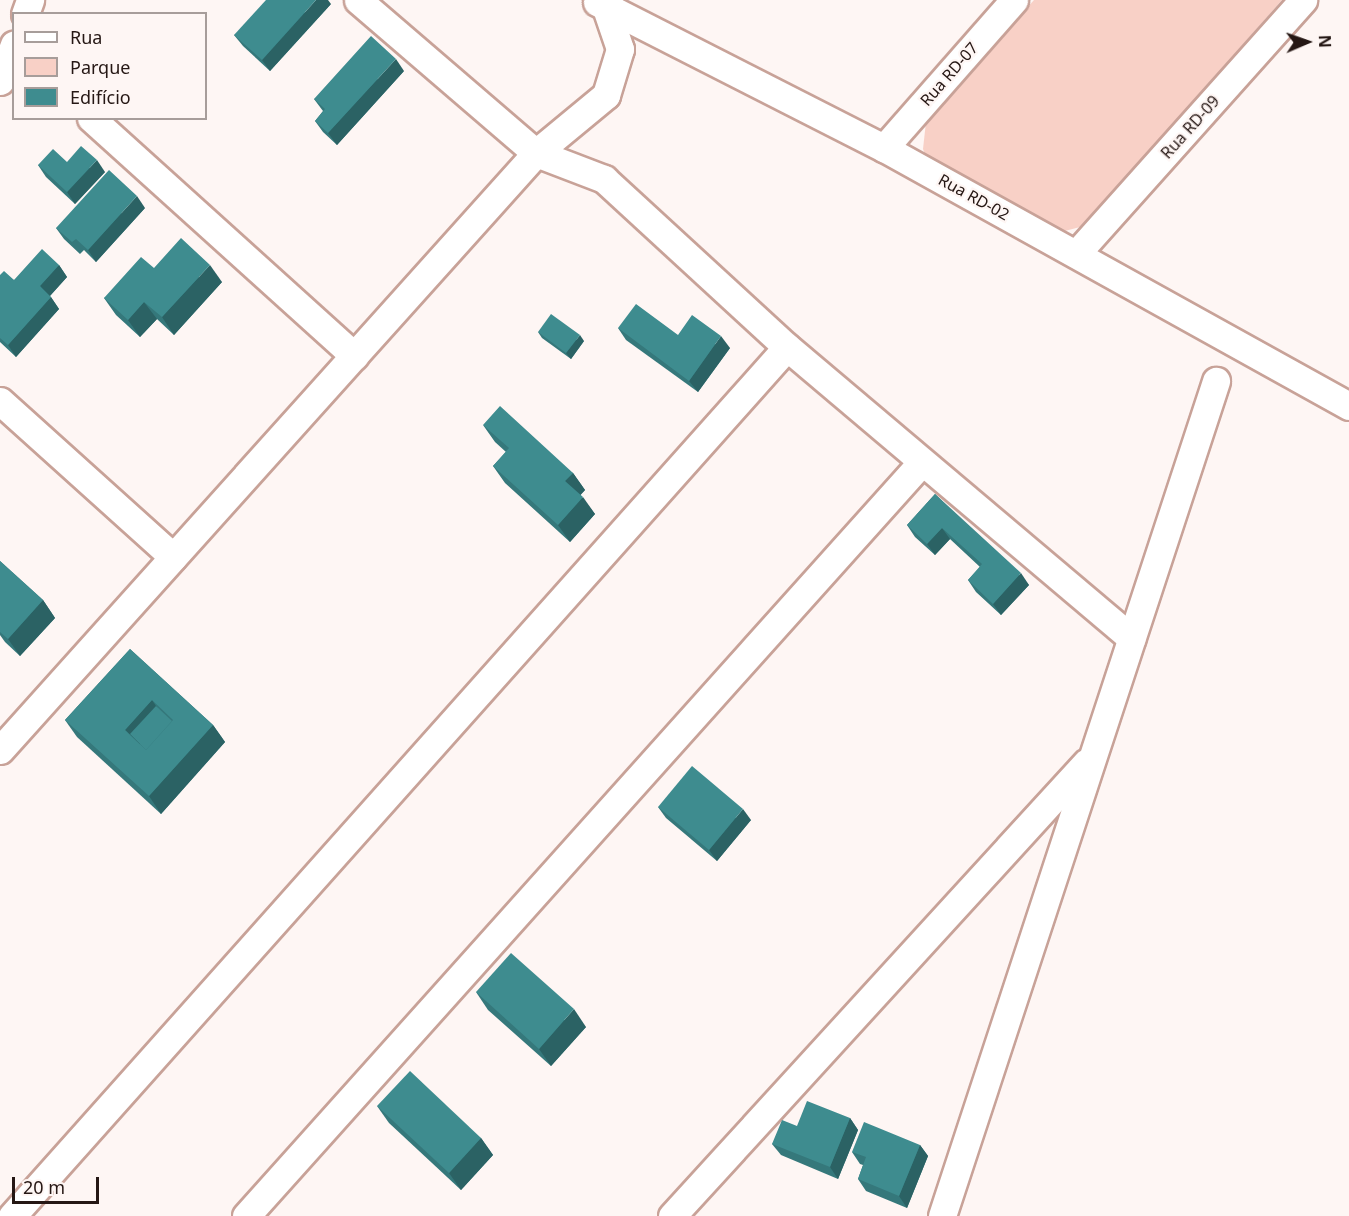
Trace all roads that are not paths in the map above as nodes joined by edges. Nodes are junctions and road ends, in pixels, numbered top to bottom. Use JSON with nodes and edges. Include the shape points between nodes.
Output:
{"nodes":[{"id":1,"x":358,"y":0,"type":"edge"},
{"id":2,"x":1014,"y":0,"type":"edge"},
{"id":3,"x":1304,"y":0,"type":"edge"},
{"id":4,"x":602,"y":2,"type":"edge"},
{"id":5,"x":12,"y":50,"type":"edge"},
{"id":6,"x":0,"y":81,"type":"edge"},
{"id":7,"x":93,"y":120,"type":"edge"},
{"id":8,"x":884,"y":148,"type":"junction"},
{"id":9,"x":536,"y":153,"type":"junction"},
{"id":10,"x":1076,"y":254,"type":"junction"},
{"id":11,"x":787,"y":347,"type":"junction"},
{"id":12,"x":354,"y":356,"type":"junction"},
{"id":13,"x":1215,"y":381,"type":"dead end"},
{"id":14,"x":0,"y":401,"type":"edge"},
{"id":15,"x":1349,"y":406,"type":"edge"},
{"id":16,"x":921,"y":463,"type":"junction"},
{"id":17,"x":173,"y":557,"type":"junction"},
{"id":18,"x":1131,"y":638,"type":"junction"},
{"id":19,"x":0,"y":750,"type":"edge"},
{"id":20,"x":1093,"y":755,"type":"junction"},
{"id":21,"x":12,"y":1216,"type":"edge"},
{"id":22,"x":246,"y":1216,"type":"edge"},
{"id":23,"x":672,"y":1216,"type":"edge"},
{"id":24,"x":942,"y":1216,"type":"edge"}],
"edges":[{"from":1,"to":9,"type":"street"},
{"from":2,"to":8,"type":"street","name":"Rua RD-07"},
{"from":3,"to":10,"type":"street","name":"Rua RD-09"},
{"from":4,"to":8,"type":"street","name":"Rua RD-02"},
{"from":4,"to":9,"type":"street","via":[[620,49],[606,95]]},
{"from":5,"to":6,"type":"street"},
{"from":7,"to":12,"type":"street"},
{"from":8,"to":10,"type":"street","name":"Rua RD-02"},
{"from":9,"to":11,"type":"street","via":[[604,179]]},
{"from":9,"to":12,"type":"street"},
{"from":10,"to":15,"type":"street","name":"Rua RD-02"},
{"from":11,"to":16,"type":"street"},
{"from":11,"to":21,"type":"street"},
{"from":12,"to":17,"type":"street"},
{"from":13,"to":18,"type":"street"},
{"from":14,"to":17,"type":"street"},
{"from":16,"to":18,"type":"street"},
{"from":16,"to":22,"type":"street"},
{"from":17,"to":19,"type":"street"},
{"from":18,"to":20,"type":"street"},
{"from":20,"to":23,"type":"street"},
{"from":20,"to":24,"type":"street"}]}
